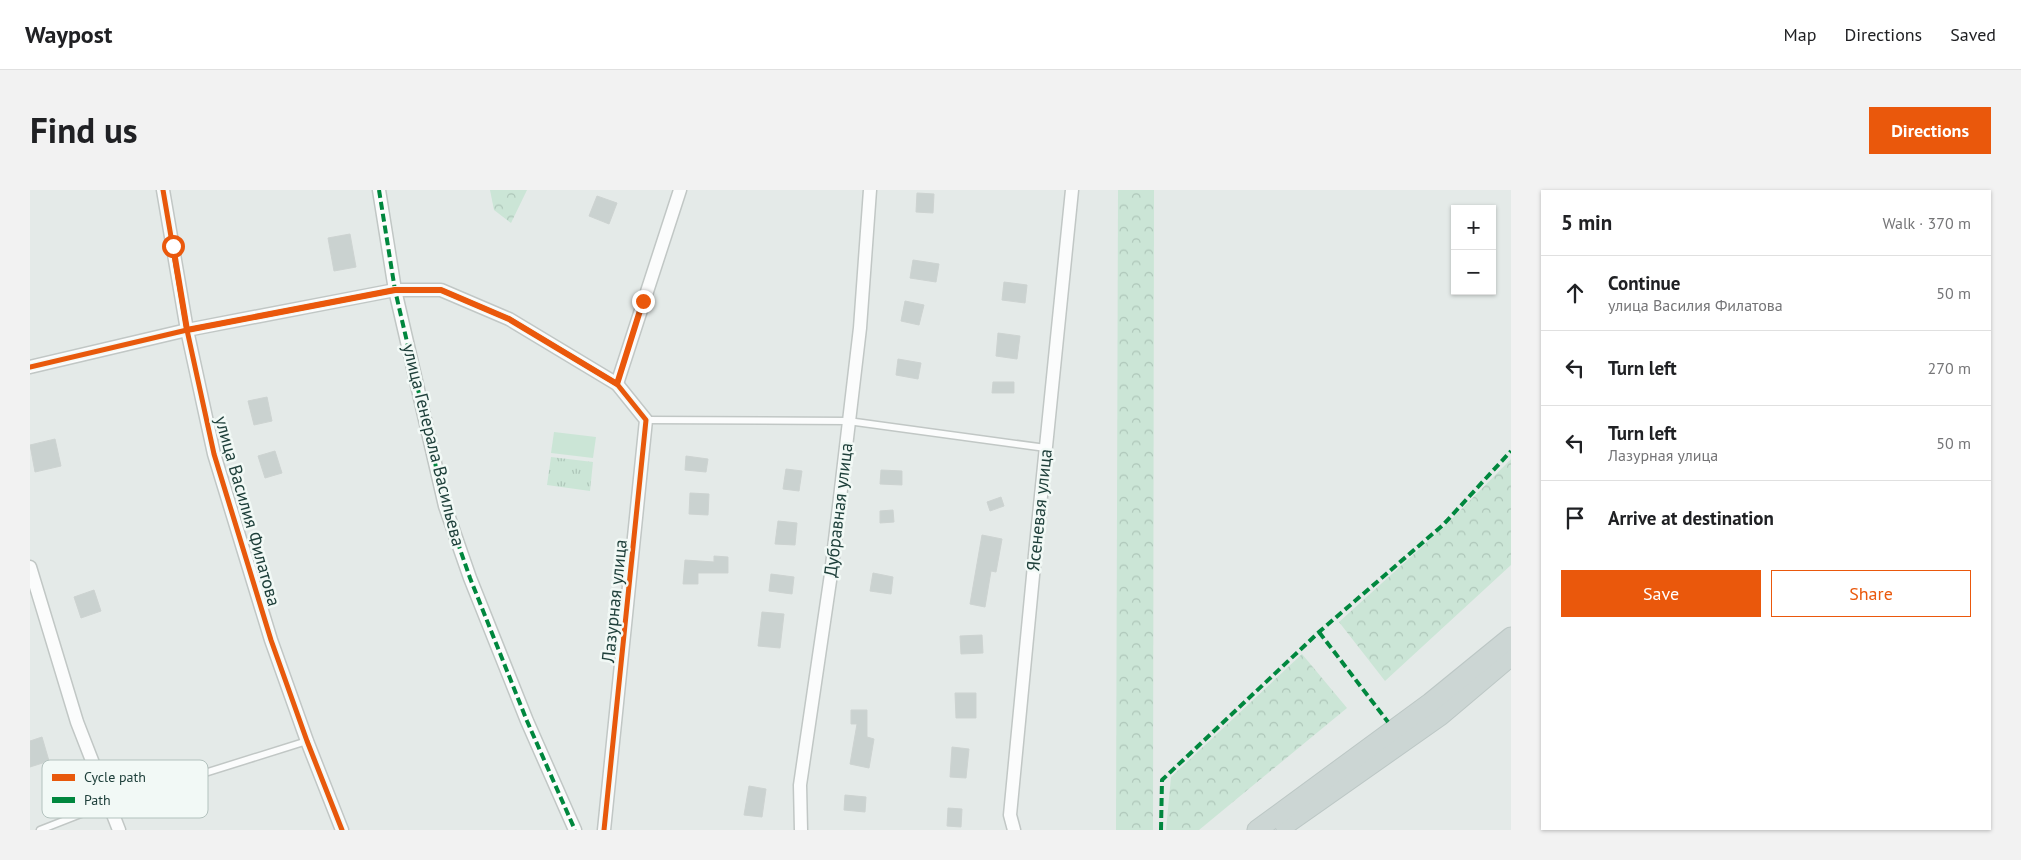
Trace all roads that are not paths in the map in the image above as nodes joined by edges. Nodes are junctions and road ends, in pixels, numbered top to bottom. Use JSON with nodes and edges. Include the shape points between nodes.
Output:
{"nodes":[{"id":1,"x":163,"y":190,"type":"edge"},
{"id":2,"x":379,"y":190,"type":"edge"},
{"id":3,"x":680,"y":190,"type":"edge"},
{"id":4,"x":870,"y":190,"type":"edge"},
{"id":5,"x":1072,"y":190,"type":"edge"},
{"id":6,"x":395,"y":290,"type":"junction"},
{"id":7,"x":187,"y":330,"type":"junction"},
{"id":8,"x":30,"y":367,"type":"edge"},
{"id":9,"x":617,"y":384,"type":"junction"},
{"id":10,"x":646,"y":420,"type":"junction"},
{"id":11,"x":848,"y":421,"type":"junction"},
{"id":12,"x":1046,"y":448,"type":"junction"},
{"id":13,"x":30,"y":567,"type":"edge"},
{"id":14,"x":1511,"y":637,"type":"edge"},
{"id":15,"x":1511,"y":656,"type":"edge"},
{"id":16,"x":307,"y":741,"type":"junction"},
{"id":17,"x":92,"y":760,"type":"edge"},
{"id":18,"x":208,"y":772,"type":"edge"},
{"id":19,"x":71,"y":818,"type":"edge"},
{"id":20,"x":115,"y":818,"type":"edge"},
{"id":21,"x":40,"y":830,"type":"edge"},
{"id":22,"x":119,"y":830,"type":"edge"},
{"id":23,"x":342,"y":830,"type":"edge"},
{"id":24,"x":575,"y":830,"type":"edge"},
{"id":25,"x":604,"y":830,"type":"edge"},
{"id":26,"x":802,"y":830,"type":"edge"},
{"id":27,"x":1014,"y":830,"type":"edge"},
{"id":28,"x":1257,"y":830,"type":"edge"},
{"id":29,"x":1278,"y":830,"type":"edge"}],
"edges":[{"from":1,"to":7,"type":"street","name":"улица Василия Филатова"},
{"from":2,"to":6,"type":"street","name":"улица Генерала Васильева"},
{"from":3,"to":9,"type":"street"},
{"from":4,"to":11,"type":"street","name":"Дубравная улица","via":[[860,328]]},
{"from":5,"to":12,"type":"street","name":"Ясеневая улица"},
{"from":6,"to":7,"type":"street"},
{"from":6,"to":9,"type":"street","via":[[441,290],[509,319]]},
{"from":6,"to":24,"type":"street","name":"улица Генерала Васильева","via":[[448,515],[527,721]]},
{"from":7,"to":8,"type":"street"},
{"from":7,"to":16,"type":"street","name":"улица Василия Филатова","via":[[214,454],[271,640]]},
{"from":9,"to":10,"type":"street"},
{"from":10,"to":11,"type":"lane"},
{"from":10,"to":25,"type":"street","name":"Лазурная улица"},
{"from":11,"to":12,"type":"lane"},
{"from":11,"to":26,"type":"street","name":"Дубравная улица","via":[[831,574],[800,785]]},
{"from":12,"to":27,"type":"street","name":"Ясеневая улица","via":[[1010,815]]},
{"from":13,"to":17,"type":"street","via":[[77,722]]},
{"from":14,"to":28,"type":"main road","via":[[1430,703]]},
{"from":15,"to":29,"type":"main road","via":[[1440,716]]},
{"from":16,"to":18,"type":"lane"},
{"from":16,"to":23,"type":"street","name":"улица Василия Филатова"},
{"from":19,"to":21,"type":"lane"},
{"from":20,"to":22,"type":"street"}]}
